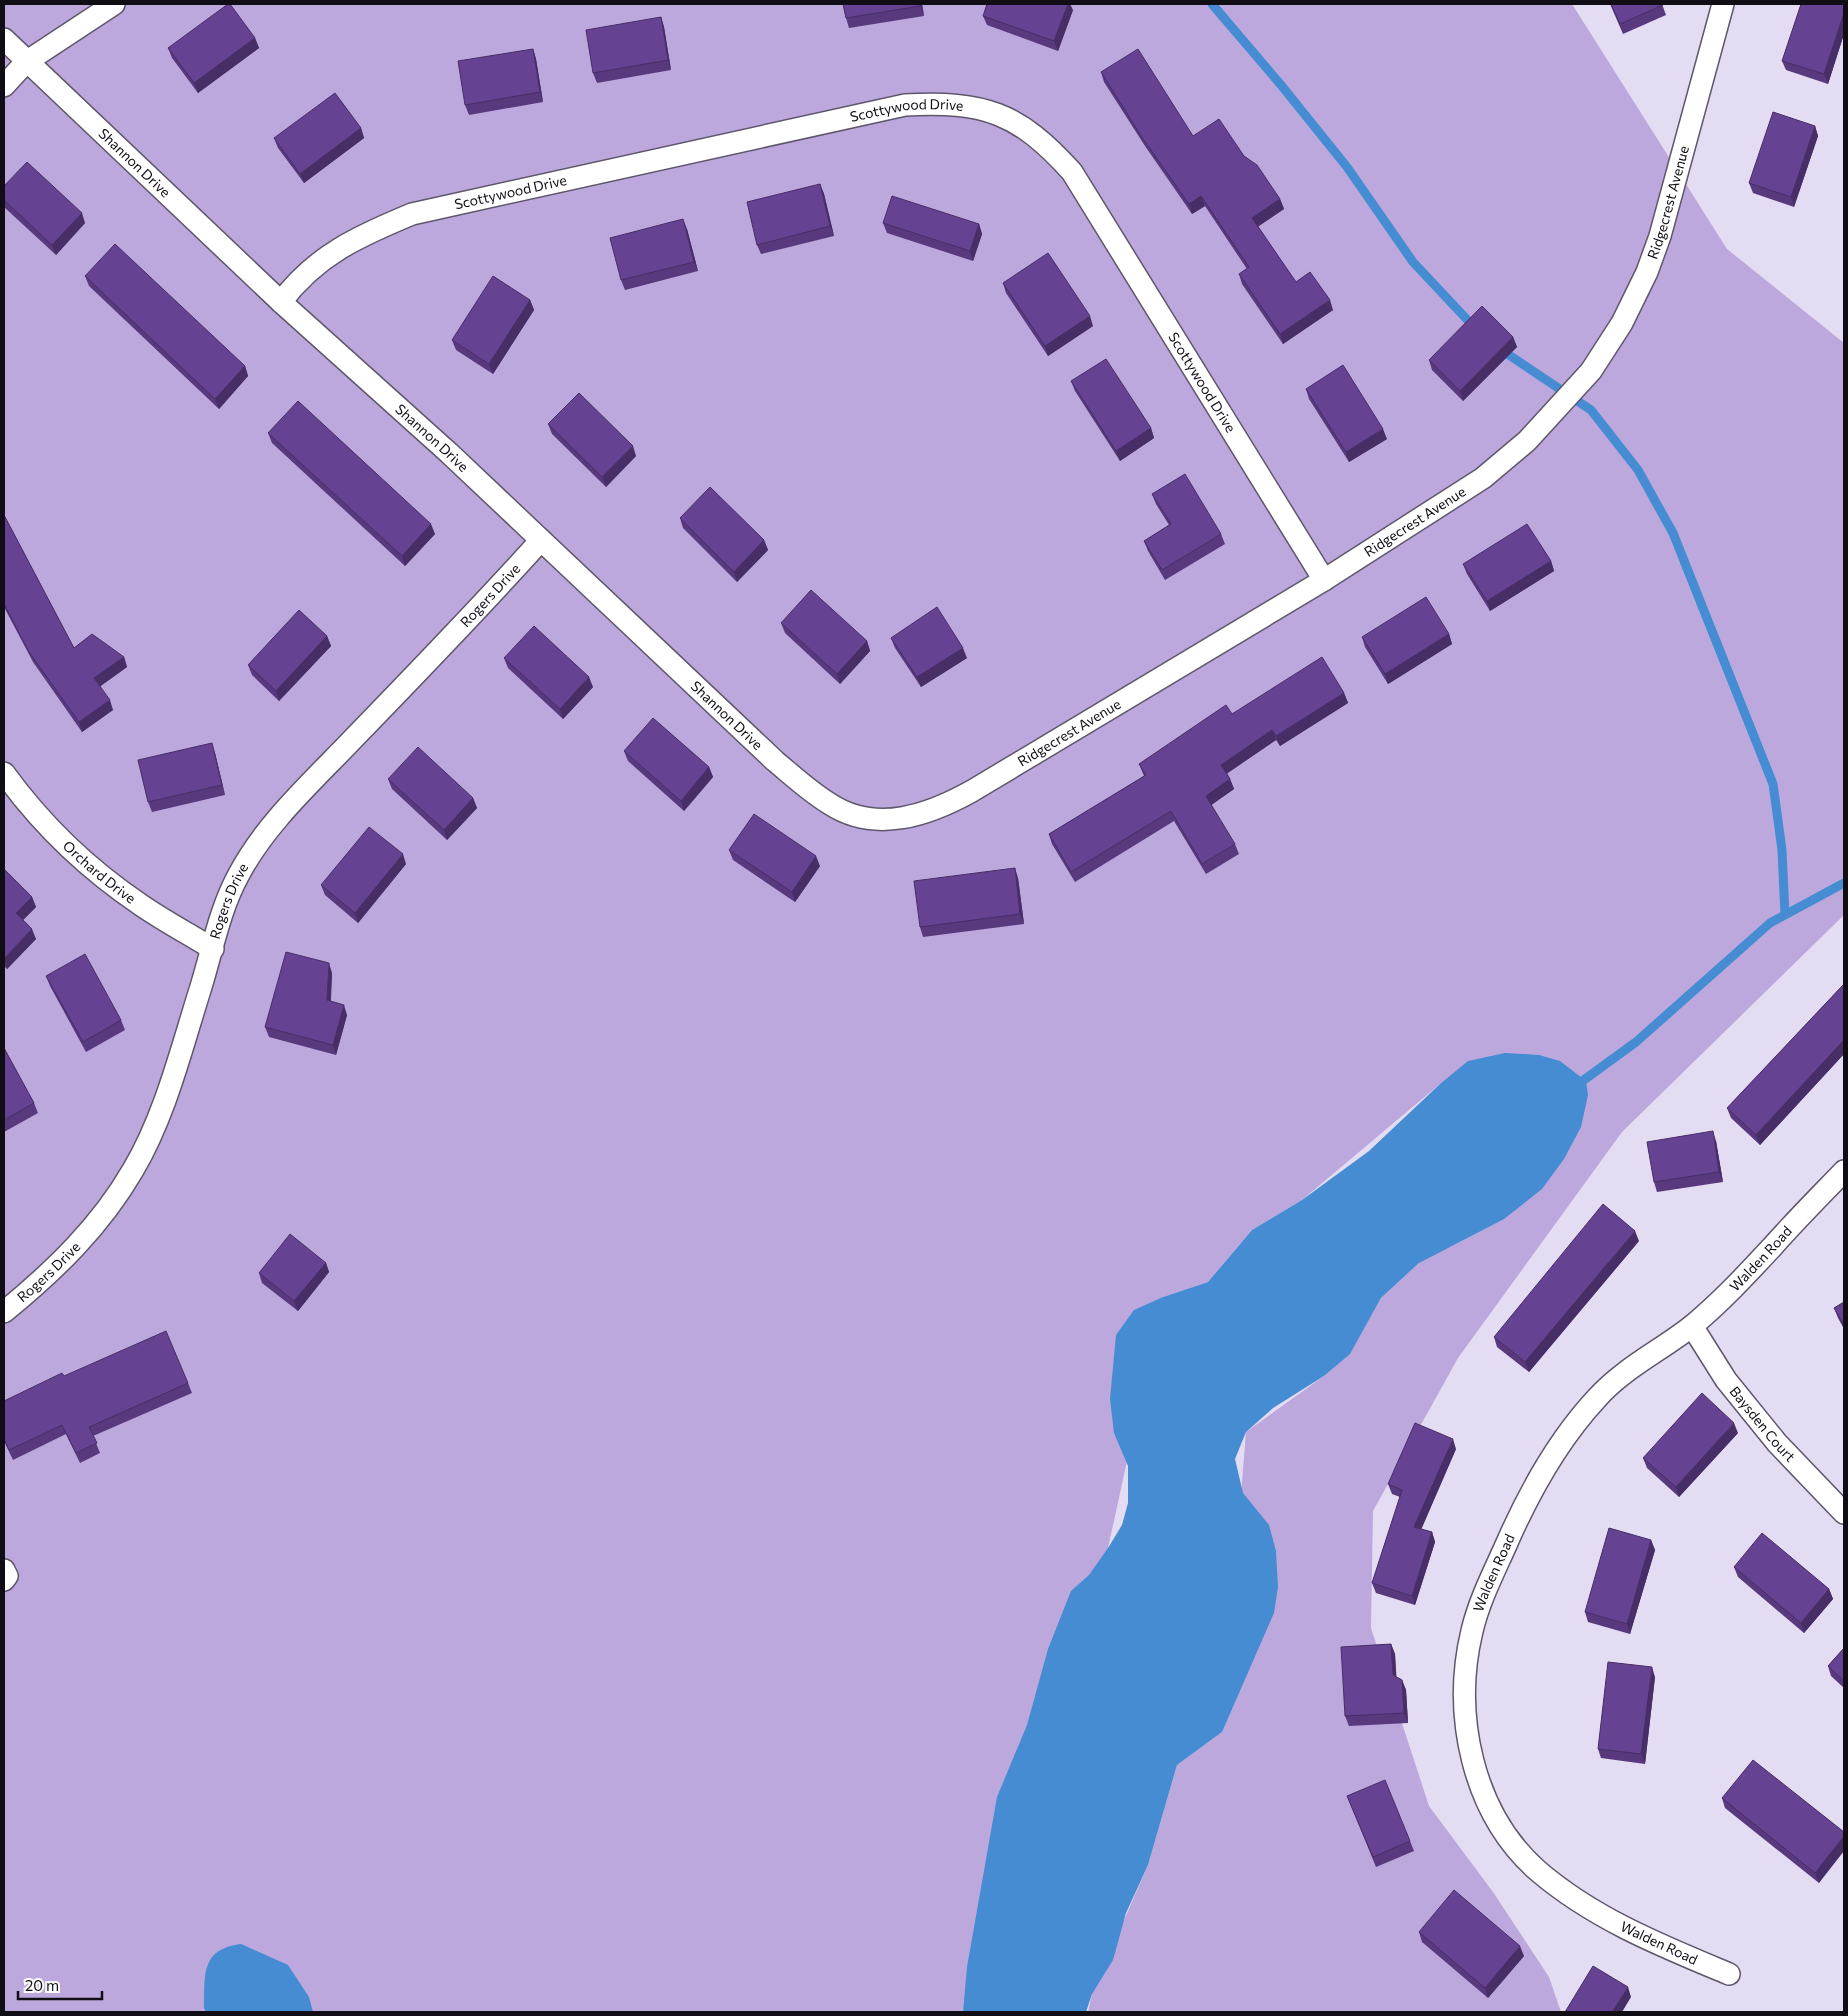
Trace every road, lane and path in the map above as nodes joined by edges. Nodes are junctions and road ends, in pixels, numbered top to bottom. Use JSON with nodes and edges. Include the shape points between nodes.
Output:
{"nodes":[{"id":1,"x":114,"y":4,"type":"edge"},
{"id":2,"x":1723,"y":4,"type":"edge"},
{"id":3,"x":4,"y":39,"type":"edge"},
{"id":4,"x":26,"y":62,"type":"junction"},
{"id":5,"x":4,"y":86,"type":"edge"},
{"id":6,"x":281,"y":302,"type":"junction"},
{"id":7,"x":541,"y":540,"type":"junction"},
{"id":8,"x":1324,"y":580,"type":"junction"},
{"id":9,"x":4,"y":773,"type":"edge"},
{"id":10,"x":870,"y":820,"type":"joint"},
{"id":11,"x":213,"y":949,"type":"junction"},
{"id":12,"x":1844,"y":1171,"type":"edge"},
{"id":13,"x":4,"y":1312,"type":"edge"},
{"id":14,"x":1692,"y":1326,"type":"junction"},
{"id":15,"x":1844,"y":1514,"type":"edge"},
{"id":16,"x":4,"y":1570,"type":"edge"},
{"id":17,"x":4,"y":1580,"type":"edge"},
{"id":18,"x":1729,"y":1974,"type":"dead end"}],
"edges":[{"from":1,"to":4,"type":"street"},
{"from":2,"to":8,"type":"street","name":"Ridgecrest Avenue","via":[[1654,254],[1622,323],[1591,371],[1527,441],[1483,478]]},
{"from":3,"to":4,"type":"street","name":"Shannon Drive"},
{"from":4,"to":5,"type":"street"},
{"from":4,"to":6,"type":"street","name":"Shannon Drive"},
{"from":6,"to":7,"type":"street","name":"Shannon Drive"},
{"from":6,"to":8,"type":"street","name":"Scottywood Drive","via":[[312,267],[377,228],[412,214],[905,105],[942,103],[980,108],[1016,122],[1047,144],[1072,172]]},
{"from":7,"to":10,"type":"street","name":"Shannon Drive","via":[[775,761],[831,806]]},
{"from":7,"to":11,"type":"street","name":"Rogers Drive","via":[[257,844],[237,877],[222,912]]},
{"from":8,"to":10,"type":"street","name":"Ridgecrest Avenue","via":[[942,808],[906,818]]},
{"from":9,"to":11,"type":"street","name":"Orchard Drive","via":[[53,831],[95,870],[141,905]]},
{"from":11,"to":13,"type":"street","name":"Rogers Drive","via":[[171,1081],[134,1168],[114,1200],[78,1245]]},
{"from":12,"to":14,"type":"street","name":"Walden Road","via":[[1748,1274]]},
{"from":14,"to":15,"type":"street","name":"Baysden Court","via":[[1726,1380],[1777,1443]]},
{"from":14,"to":18,"type":"street","name":"Walden Road","via":[[1627,1370],[1598,1397],[1570,1430],[1528,1495],[1480,1603],[1465,1667],[1464,1703],[1468,1740],[1477,1775],[1492,1810],[1512,1842],[1537,1870],[1567,1894],[1632,1933]]},
{"from":16,"to":17,"type":"street","via":[[7,1576]]}]}
